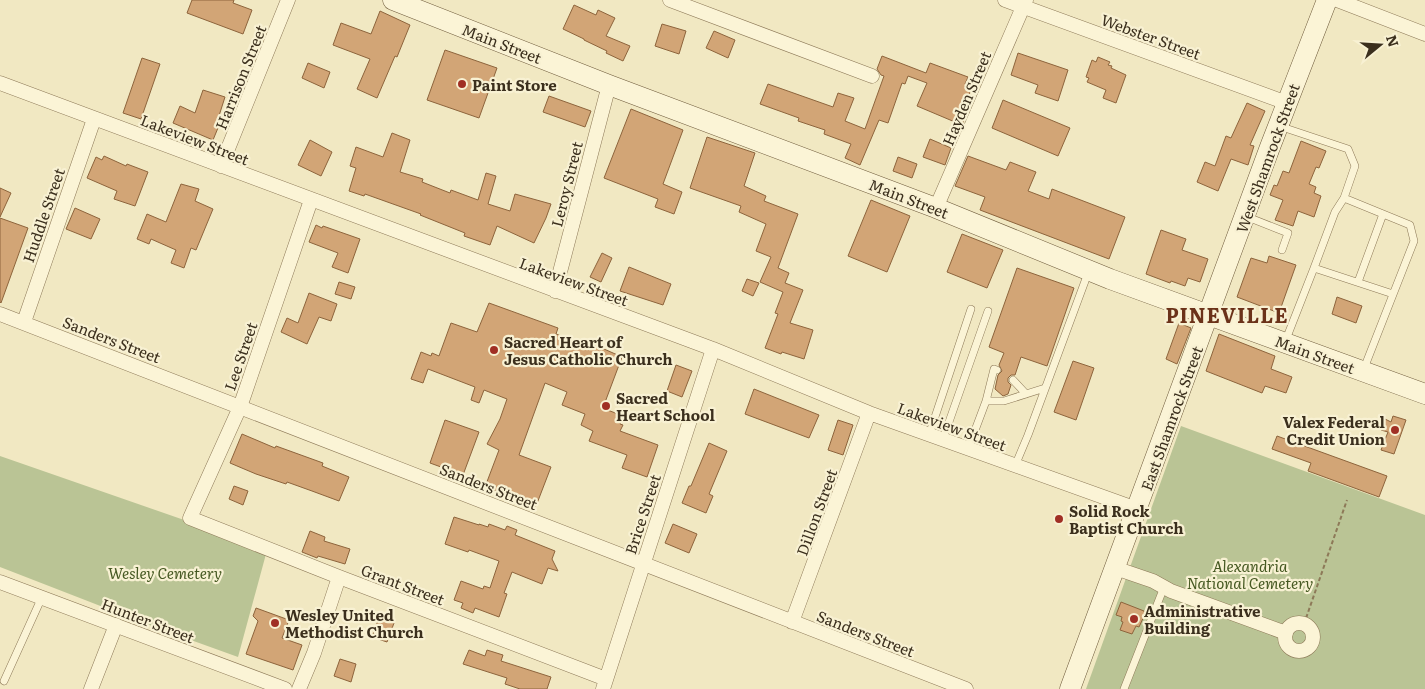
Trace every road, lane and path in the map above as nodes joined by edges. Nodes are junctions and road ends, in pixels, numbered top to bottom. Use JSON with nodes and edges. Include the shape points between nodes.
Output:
{"nodes":[{"id":1,"x":288,"y":0,"type":"edge"},
{"id":2,"x":393,"y":0,"type":"edge"},
{"id":3,"x":670,"y":0,"type":"edge"},
{"id":4,"x":1005,"y":0,"type":"edge"},
{"id":5,"x":1327,"y":0,"type":"edge"},
{"id":6,"x":1337,"y":0,"type":"edge"},
{"id":7,"x":1024,"y":3,"type":"edge"},
{"id":8,"x":1425,"y":34,"type":"edge"},
{"id":9,"x":872,"y":76,"type":"dead end"},
{"id":10,"x":0,"y":83,"type":"edge"},
{"id":11,"x":608,"y":85,"type":"junction"},
{"id":12,"x":1287,"y":103,"type":"junction"},
{"id":13,"x":94,"y":119,"type":"junction"},
{"id":14,"x":1278,"y":126,"type":"junction"},
{"id":15,"x":221,"y":166,"type":"junction"},
{"id":16,"x":1344,"y":198,"type":"junction"},
{"id":17,"x":311,"y":200,"type":"junction"},
{"id":18,"x":936,"y":208,"type":"junction"},
{"id":19,"x":1383,"y":214,"type":"junction"},
{"id":20,"x":1245,"y":216,"type":"junction"},
{"id":21,"x":1282,"y":250,"type":"dead end"},
{"id":22,"x":1314,"y":268,"type":"junction"},
{"id":23,"x":1089,"y":270,"type":"junction"},
{"id":24,"x":1358,"y":282,"type":"junction"},
{"id":25,"x":555,"y":291,"type":"junction"},
{"id":26,"x":1393,"y":294,"type":"junction"},
{"id":27,"x":971,"y":310,"type":"dead end"},
{"id":28,"x":988,"y":312,"type":"dead end"},
{"id":29,"x":0,"y":314,"type":"edge"},
{"id":30,"x":1209,"y":316,"type":"junction"},
{"id":31,"x":24,"y":322,"type":"junction"},
{"id":32,"x":1284,"y":343,"type":"junction"},
{"id":33,"x":713,"y":349,"type":"junction"},
{"id":34,"x":997,"y":370,"type":"dead end"},
{"id":35,"x":1363,"y":371,"type":"junction"},
{"id":36,"x":1013,"y":380,"type":"dead end"},
{"id":37,"x":1045,"y":388,"type":"junction"},
{"id":38,"x":1026,"y":394,"type":"junction"},
{"id":39,"x":1425,"y":394,"type":"edge"},
{"id":40,"x":986,"y":400,"type":"junction"},
{"id":41,"x":240,"y":406,"type":"junction"},
{"id":42,"x":869,"y":413,"type":"junction"},
{"id":43,"x":936,"y":437,"type":"junction"},
{"id":44,"x":968,"y":449,"type":"junction"},
{"id":45,"x":1015,"y":466,"type":"junction"},
{"id":46,"x":1347,"y":500,"type":"dead end"},
{"id":47,"x":1137,"y":509,"type":"junction"},
{"id":48,"x":190,"y":518,"type":"joint"},
{"id":49,"x":643,"y":564,"type":"junction"},
{"id":50,"x":1115,"y":568,"type":"junction"},
{"id":51,"x":339,"y":577,"type":"junction"},
{"id":52,"x":0,"y":582,"type":"edge"},
{"id":53,"x":1164,"y":587,"type":"junction"},
{"id":54,"x":42,"y":597,"type":"junction"},
{"id":55,"x":792,"y":622,"type":"junction"},
{"id":56,"x":1304,"y":624,"type":"junction"},
{"id":57,"x":116,"y":625,"type":"junction"},
{"id":58,"x":1286,"y":633,"type":"junction"},
{"id":59,"x":4,"y":681,"type":"dead end"},
{"id":60,"x":252,"y":683,"type":"edge"},
{"id":61,"x":604,"y":684,"type":"edge"},
{"id":62,"x":91,"y":689,"type":"edge"},
{"id":63,"x":285,"y":689,"type":"edge"},
{"id":64,"x":299,"y":689,"type":"edge"},
{"id":65,"x":966,"y":689,"type":"edge"},
{"id":66,"x":1070,"y":689,"type":"edge"},
{"id":67,"x":1124,"y":689,"type":"edge"}],
"edges":[{"from":1,"to":15,"type":"street","name":"Harrison Street"},
{"from":2,"to":11,"type":"main road","name":"Main Street"},
{"from":3,"to":9,"type":"street"},
{"from":4,"to":7,"type":"street","name":"Webster Street"},
{"from":5,"to":12,"type":"main road","name":"West Shamrock Street"},
{"from":6,"to":8,"type":"street"},
{"from":7,"to":12,"type":"street","name":"Webster Street"},
{"from":7,"to":18,"type":"street","name":"Hayden Street"},
{"from":10,"to":13,"type":"street","name":"Lakeview Street"},
{"from":11,"to":18,"type":"main road","name":"Main Street"},
{"from":11,"to":25,"type":"street","name":"Leroy Street"},
{"from":12,"to":14,"type":"main road","name":"West Shamrock Street"},
{"from":13,"to":15,"type":"street","name":"Lakeview Street"},
{"from":13,"to":31,"type":"street","name":"Huddle Street"},
{"from":14,"to":16,"type":"lane","via":[[1348,149],[1354,166]]},
{"from":14,"to":20,"type":"main road","name":"West Shamrock Street"},
{"from":15,"to":17,"type":"street","name":"Lakeview Street"},
{"from":16,"to":19,"type":"lane"},
{"from":16,"to":22,"type":"lane","via":[[1335,212]]},
{"from":17,"to":25,"type":"street","name":"Lakeview Street"},
{"from":17,"to":41,"type":"street","name":"Lee Street"},
{"from":18,"to":23,"type":"main road","name":"Main Street"},
{"from":19,"to":24,"type":"lane"},
{"from":19,"to":26,"type":"lane","via":[[1410,225],[1414,241]]},
{"from":20,"to":21,"type":"lane","via":[[1288,233]]},
{"from":20,"to":30,"type":"main road","name":"West Shamrock Street"},
{"from":22,"to":24,"type":"lane"},
{"from":22,"to":32,"type":"lane"},
{"from":23,"to":30,"type":"main road","name":"Main Street"},
{"from":23,"to":37,"type":"lane"},
{"from":24,"to":26,"type":"lane"},
{"from":25,"to":33,"type":"street","name":"Lakeview Street"},
{"from":26,"to":35,"type":"lane"},
{"from":27,"to":43,"type":"lane"},
{"from":28,"to":43,"type":"lane"},
{"from":29,"to":31,"type":"street","name":"Sanders Street"},
{"from":30,"to":32,"type":"main road","name":"Main Street"},
{"from":30,"to":47,"type":"main road","name":"East Shamrock Street"},
{"from":31,"to":41,"type":"street","name":"Sanders Street"},
{"from":32,"to":35,"type":"main road","name":"Main Street"},
{"from":33,"to":42,"type":"street","name":"Lakeview Street"},
{"from":33,"to":49,"type":"street","name":"Brice Street"},
{"from":34,"to":40,"type":"lane","via":[[994,369]]},
{"from":35,"to":39,"type":"main road","name":"Main Street"},
{"from":36,"to":38,"type":"lane"},
{"from":37,"to":38,"type":"lane"},
{"from":37,"to":45,"type":"lane"},
{"from":38,"to":40,"type":"lane","via":[[1004,401]]},
{"from":40,"to":44,"type":"lane"},
{"from":41,"to":48,"type":"street","name":"Lee Street"},
{"from":41,"to":49,"type":"street","name":"Sanders Street"},
{"from":42,"to":43,"type":"street","name":"Lakeview Street"},
{"from":42,"to":55,"type":"street","name":"Dillon Street"},
{"from":43,"to":44,"type":"street","name":"Lakeview Street"},
{"from":44,"to":45,"type":"street","name":"Lakeview Street"},
{"from":45,"to":47,"type":"street","name":"Lakeview Street"},
{"from":46,"to":56,"type":"path"},
{"from":47,"to":50,"type":"main road","name":"East Shamrock Street"},
{"from":48,"to":51,"type":"street","name":"Grant Street"},
{"from":49,"to":55,"type":"street","name":"Sanders Street"},
{"from":49,"to":61,"type":"street","name":"Brice Street"},
{"from":50,"to":53,"type":"street"},
{"from":50,"to":66,"type":"main road","name":"East Shamrock Street"},
{"from":51,"to":61,"type":"street","name":"Grant Street"},
{"from":51,"to":64,"type":"street"},
{"from":52,"to":54,"type":"street","name":"Hunter Street"},
{"from":53,"to":58,"type":"street"},
{"from":53,"to":67,"type":"lane"},
{"from":54,"to":57,"type":"street","name":"Hunter Street"},
{"from":54,"to":59,"type":"lane"},
{"from":55,"to":65,"type":"street","name":"Sanders Street"},
{"from":56,"to":58,"type":"street","via":[[1295,623]]},
{"from":56,"to":58,"type":"street","via":[[1313,634],[1305,649],[1296,650],[1289,646]]},
{"from":57,"to":60,"type":"street","name":"Hunter Street"},
{"from":57,"to":62,"type":"street"},
{"from":60,"to":63,"type":"street","name":"Hunter Street"}]}
